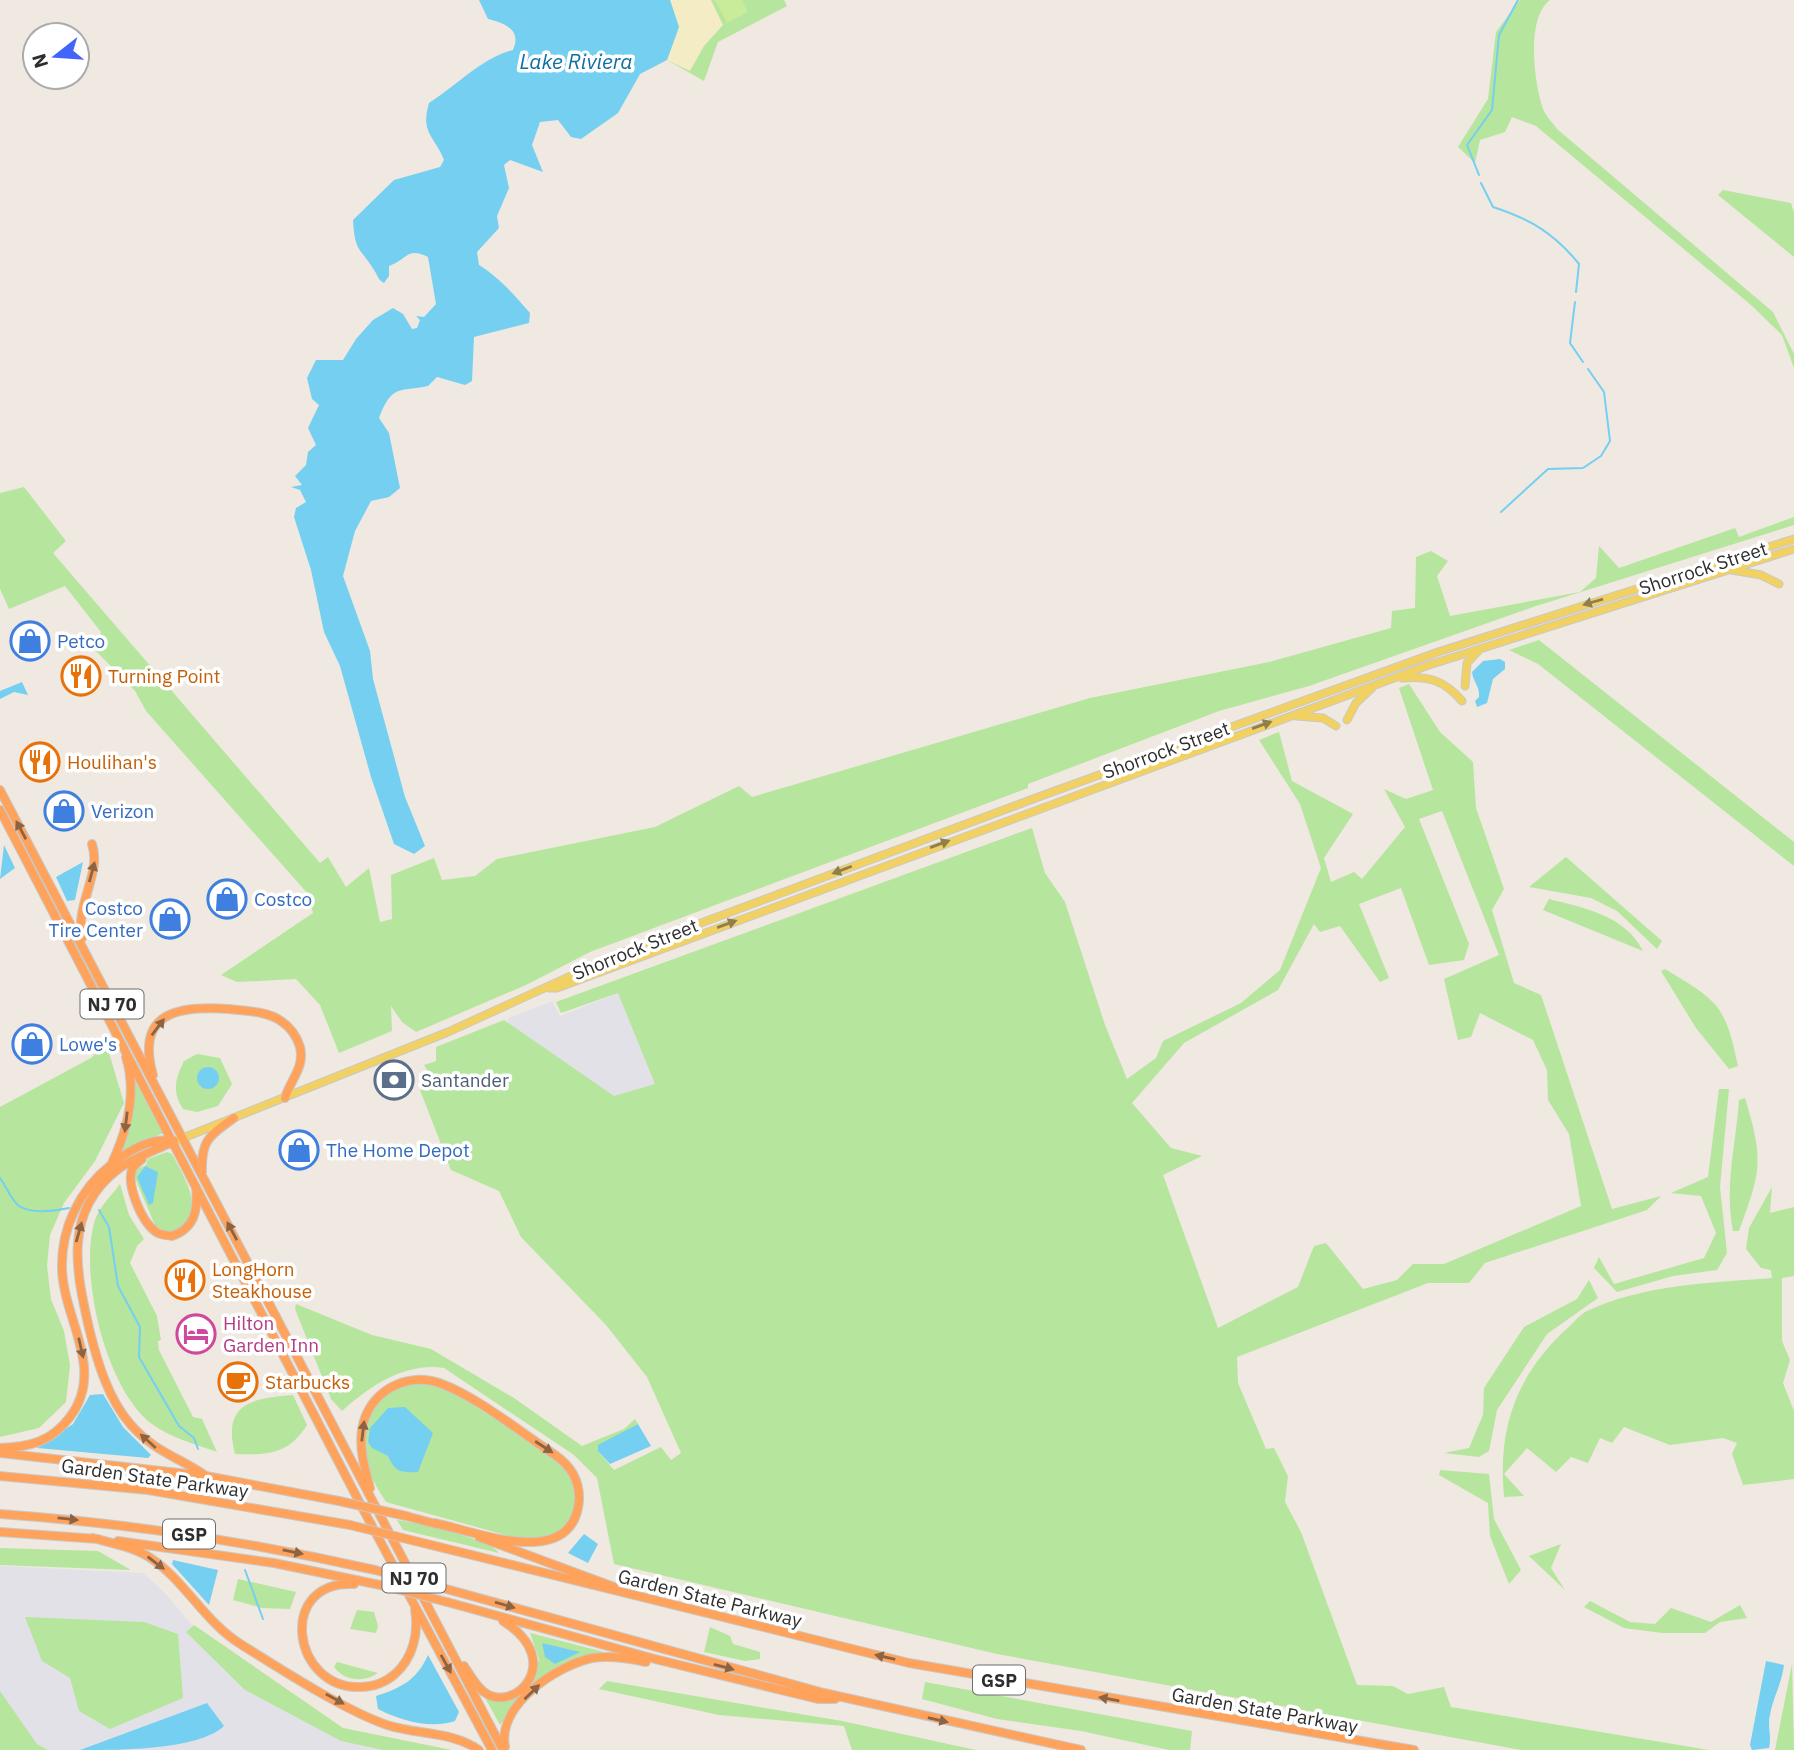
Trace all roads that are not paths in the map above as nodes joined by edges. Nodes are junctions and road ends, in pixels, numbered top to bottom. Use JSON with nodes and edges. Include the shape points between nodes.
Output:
{"nodes":[{"id":1,"x":1794,"y":539,"type":"edge"},
{"id":2,"x":1794,"y":549,"type":"edge"},
{"id":3,"x":1728,"y":570,"type":"junction"},
{"id":4,"x":1779,"y":584,"type":"dead end"},
{"id":5,"x":1486,"y":646,"type":"junction"},
{"id":6,"x":1376,"y":674,"type":"junction"},
{"id":7,"x":1395,"y":678,"type":"junction"},
{"id":8,"x":1376,"y":686,"type":"junction"},
{"id":9,"x":1465,"y":686,"type":"dead end"},
{"id":10,"x":1333,"y":700,"type":"junction"},
{"id":11,"x":1462,"y":701,"type":"dead end"},
{"id":12,"x":1276,"y":710,"type":"junction"},
{"id":13,"x":1289,"y":716,"type":"junction"},
{"id":14,"x":1348,"y":720,"type":"dead end"},
{"id":15,"x":1336,"y":726,"type":"dead end"},
{"id":16,"x":1115,"y":768,"type":"junction"},
{"id":17,"x":0,"y":790,"type":"edge"},
{"id":18,"x":1060,"y":801,"type":"junction"},
{"id":19,"x":0,"y":810,"type":"edge"},
{"id":20,"x":998,"y":812,"type":"junction"},
{"id":21,"x":92,"y":844,"type":"dead end"},
{"id":22,"x":83,"y":948,"type":"junction"},
{"id":23,"x":548,"y":988,"type":"junction"},
{"id":24,"x":117,"y":1031,"type":"junction"},
{"id":25,"x":158,"y":1091,"type":"junction"},
{"id":26,"x":285,"y":1098,"type":"junction"},
{"id":27,"x":234,"y":1118,"type":"junction"},
{"id":28,"x":178,"y":1140,"type":"junction"},
{"id":29,"x":152,"y":1151,"type":"junction"},
{"id":30,"x":112,"y":1164,"type":"junction"},
{"id":31,"x":202,"y":1175,"type":"junction"},
{"id":32,"x":196,"y":1185,"type":"junction"},
{"id":33,"x":0,"y":1450,"type":"edge"},
{"id":34,"x":0,"y":1476,"type":"edge"},
{"id":35,"x":206,"y":1476,"type":"junction"},
{"id":36,"x":372,"y":1498,"type":"junction"},
{"id":37,"x":0,"y":1514,"type":"edge"},
{"id":38,"x":434,"y":1523,"type":"junction"},
{"id":39,"x":0,"y":1532,"type":"edge"},
{"id":40,"x":93,"y":1538,"type":"junction"},
{"id":41,"x":368,"y":1583,"type":"junction"},
{"id":42,"x":636,"y":1596,"type":"junction"},
{"id":43,"x":414,"y":1604,"type":"junction"},
{"id":44,"x":495,"y":1615,"type":"junction"},
{"id":45,"x":456,"y":1659,"type":"junction"},
{"id":46,"x":655,"y":1660,"type":"junction"},
{"id":47,"x":847,"y":1699,"type":"junction"},
{"id":48,"x":479,"y":1750,"type":"edge"},
{"id":49,"x":492,"y":1750,"type":"edge"},
{"id":50,"x":505,"y":1750,"type":"edge"},
{"id":51,"x":1081,"y":1750,"type":"edge"},
{"id":52,"x":1414,"y":1750,"type":"edge"}],
"edges":[{"from":1,"to":6,"type":"main road","name":"Shorrock Street","one_way":true},
{"from":2,"to":3,"type":"main road","name":"Shorrock Street"},
{"from":3,"to":4,"type":"main road","via":[[1761,575]]},
{"from":3,"to":5,"type":"main road","name":"Shorrock Street"},
{"from":5,"to":7,"type":"main road","name":"Shorrock Street"},
{"from":5,"to":9,"type":"main road","via":[[1467,663]]},
{"from":6,"to":10,"type":"main road"},
{"from":6,"to":12,"type":"main road","name":"Shorrock Street"},
{"from":7,"to":8,"type":"main road","name":"Shorrock Street"},
{"from":7,"to":11,"type":"main road","via":[[1439,680]]},
{"from":8,"to":10,"type":"main road","name":"Shorrock Street"},
{"from":8,"to":14,"type":"main road","via":[[1356,703]]},
{"from":10,"to":12,"type":"main road"},
{"from":10,"to":13,"type":"main road","name":"Shorrock Street"},
{"from":12,"to":16,"type":"main road","name":"Shorrock Street"},
{"from":13,"to":15,"type":"main road","via":[[1310,715]]},
{"from":18,"to":13,"type":"main road","name":"Shorrock Street","one_way":true},
{"from":16,"to":18,"type":"main road","via":[[1064,794]]},
{"from":16,"to":20,"type":"main road","name":"Shorrock Street"},
{"from":22,"to":17,"type":"highway","number":"NJ 70","one_way":true},
{"from":18,"to":20,"type":"main road","via":[[1047,799]]},
{"from":23,"to":18,"type":"main road","name":"Shorrock Street","one_way":true},
{"from":19,"to":24,"type":"highway","number":"NJ 70"},
{"from":20,"to":23,"type":"main road","name":"Shorrock Street","one_way":true,"via":[[621,953]]},
{"from":22,"to":21,"type":"highway","one_way":true,"via":[[80,909],[96,855]]},
{"from":22,"to":25,"type":"highway","number":"NJ 70"},
{"from":23,"to":26,"type":"main road","name":"Shorrock Street"},
{"from":24,"to":28,"type":"highway","number":"NJ 70"},
{"from":24,"to":30,"type":"highway","one_way":true,"via":[[131,1080],[125,1134]]},
{"from":25,"to":26,"type":"highway","one_way":true,"via":[[149,1060],[151,1035],[173,1012],[195,1006],[260,1013],[287,1026],[301,1056]]},
{"from":25,"to":28,"type":"highway","number":"NJ 70"},
{"from":26,"to":27,"type":"main road","name":"Shorrock Street"},
{"from":27,"to":28,"type":"main road","name":"Shorrock Street"},
{"from":27,"to":31,"type":"highway","via":[[203,1146]]},
{"from":28,"to":29,"type":"highway"},
{"from":28,"to":30,"type":"highway","via":[[161,1139]]},
{"from":28,"to":31,"type":"highway","number":"NJ 70"},
{"from":28,"to":32,"type":"highway","number":"NJ 70"},
{"from":29,"to":32,"type":"highway","via":[[133,1167],[130,1182],[157,1233],[181,1233],[193,1221]]},
{"from":35,"to":29,"type":"highway","one_way":true,"via":[[158,1450],[119,1409],[94,1345],[77,1276],[75,1245],[92,1200],[116,1170]]},
{"from":30,"to":33,"type":"highway","one_way":true,"via":[[76,1206],[63,1245],[64,1283],[85,1365],[79,1402],[49,1438],[29,1447]]},
{"from":36,"to":31,"type":"highway","number":"NJ 70","one_way":true},
{"from":32,"to":43,"type":"highway","number":"NJ 70"},
{"from":33,"to":35,"type":"highway"},
{"from":34,"to":42,"type":"highway","name":"Garden State Parkway","number":"GSP","bridge":true,"via":[[148,1490],[350,1525]]},
{"from":35,"to":38,"type":"highway","bridge":true},
{"from":36,"to":38,"type":"highway","one_way":true,"via":[[362,1447],[366,1416],[387,1389],[419,1379],[451,1388],[555,1455],[567,1464],[577,1483],[579,1503],[571,1523],[544,1542],[521,1542]]},
{"from":36,"to":45,"type":"highway","number":"NJ 70"},
{"from":37,"to":47,"type":"highway","number":"GSP","one_way":true,"bridge":true,"via":[[189,1534],[375,1570]]},
{"from":38,"to":42,"type":"highway"},
{"from":39,"to":40,"type":"highway"},
{"from":40,"to":41,"type":"highway","via":[[223,1555]]},
{"from":40,"to":48,"type":"highway","one_way":true,"via":[[151,1559],[219,1630],[363,1714],[394,1727],[467,1742]]},
{"from":41,"to":43,"type":"highway","via":[[325,1587],[306,1608],[304,1647],[315,1667],[332,1681],[365,1687],[394,1676],[416,1637]]},
{"from":41,"to":44,"type":"highway","bridge":true},
{"from":52,"to":42,"type":"highway","name":"Garden State Parkway","number":"GSP","one_way":true,"via":[[956,1672]]},
{"from":43,"to":49,"type":"highway","number":"NJ 70","one_way":true},
{"from":44,"to":45,"type":"highway","via":[[522,1633],[533,1652],[533,1670],[525,1686],[507,1696],[488,1695]]},
{"from":44,"to":46,"type":"highway"},
{"from":45,"to":50,"type":"highway","number":"NJ 70"},
{"from":46,"to":47,"type":"highway","via":[[818,1699]]},
{"from":50,"to":46,"type":"highway","one_way":true,"via":[[508,1717],[555,1673],[592,1658]]},
{"from":47,"to":51,"type":"highway","number":"GSP","one_way":true}]}
